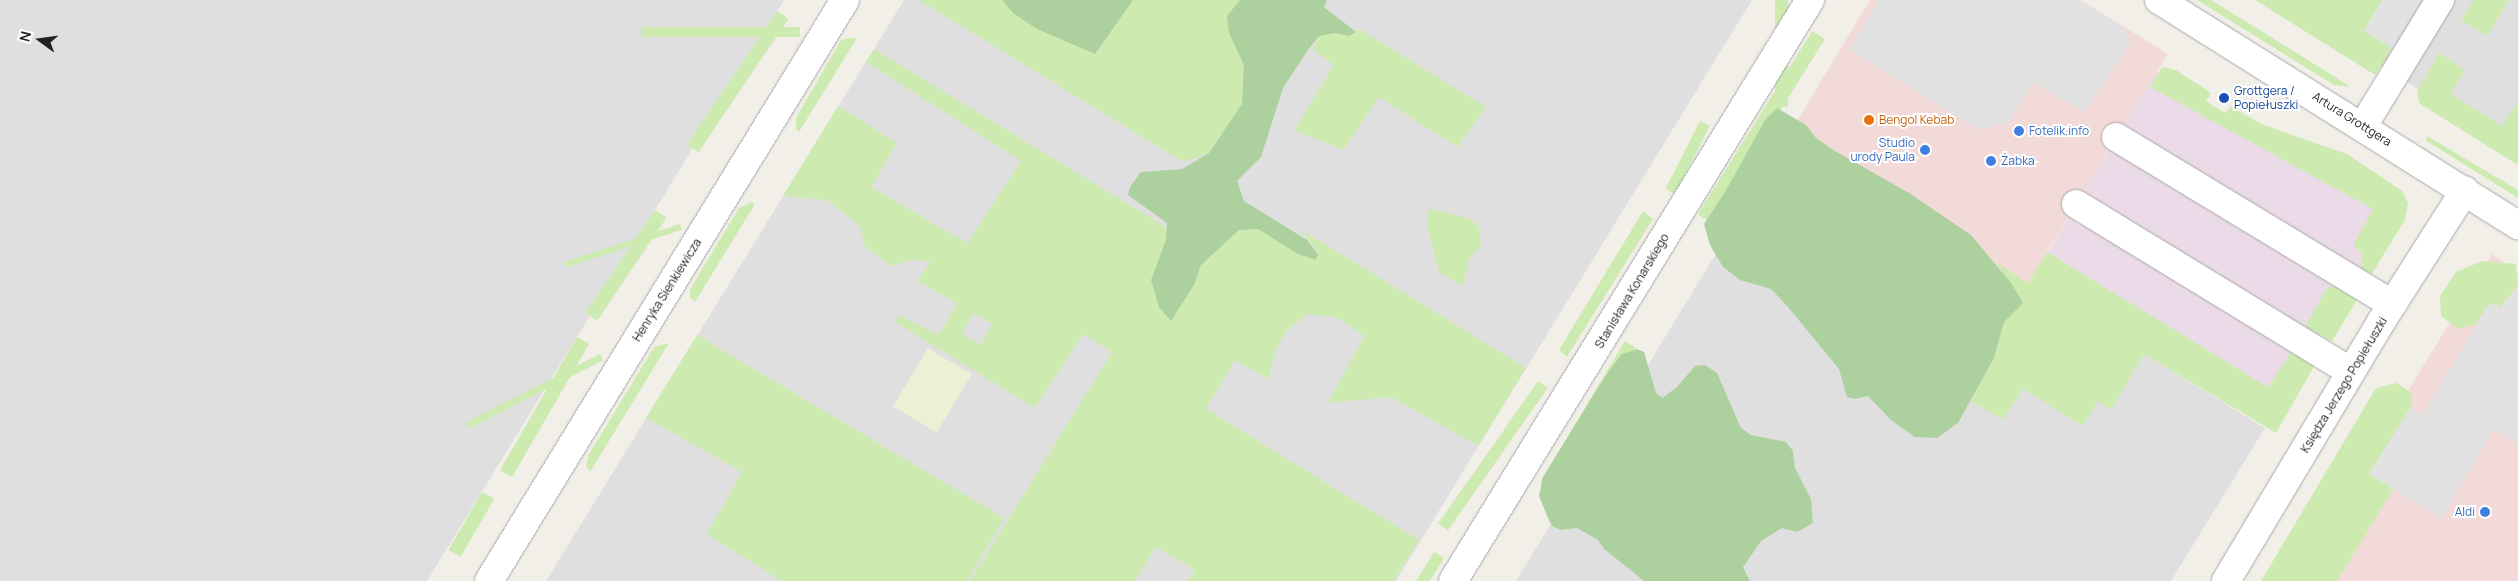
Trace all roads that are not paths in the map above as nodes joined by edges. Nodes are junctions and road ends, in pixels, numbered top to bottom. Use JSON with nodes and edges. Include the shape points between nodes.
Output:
{"nodes":[{"id":1,"x":845,"y":0,"type":"edge"},
{"id":2,"x":1810,"y":0,"type":"edge"},
{"id":3,"x":2159,"y":0,"type":"edge"},
{"id":4,"x":2440,"y":0,"type":"edge"},
{"id":5,"x":2363,"y":126,"type":"junction"},
{"id":6,"x":2116,"y":137,"type":"dead end"},
{"id":7,"x":2465,"y":190,"type":"junction"},
{"id":8,"x":2076,"y":204,"type":"dead end"},
{"id":9,"x":2518,"y":225,"type":"edge"},
{"id":10,"x":2392,"y":304,"type":"junction"},
{"id":11,"x":2351,"y":372,"type":"junction"},
{"id":12,"x":489,"y":581,"type":"edge"},
{"id":13,"x":1453,"y":581,"type":"edge"},
{"id":14,"x":2226,"y":581,"type":"edge"}],
"edges":[{"from":1,"to":12,"type":"street","name":"Henryka Sienkiewicza"},
{"from":2,"to":13,"type":"street","name":"Stanisława Konarskiego"},
{"from":3,"to":5,"type":"street","name":"Artura Grottgera"},
{"from":4,"to":5,"type":"street"},
{"from":5,"to":7,"type":"street","name":"Artura Grottgera"},
{"from":6,"to":10,"type":"street"},
{"from":7,"to":9,"type":"street","name":"Artura Grottgera"},
{"from":7,"to":10,"type":"street","name":"Księdza Jerzego Popiełuszki"},
{"from":8,"to":11,"type":"street"},
{"from":10,"to":11,"type":"street","name":"Księdza Jerzego Popiełuszki"},
{"from":11,"to":14,"type":"street","name":"Księdza Jerzego Popiełuszki"}]}
